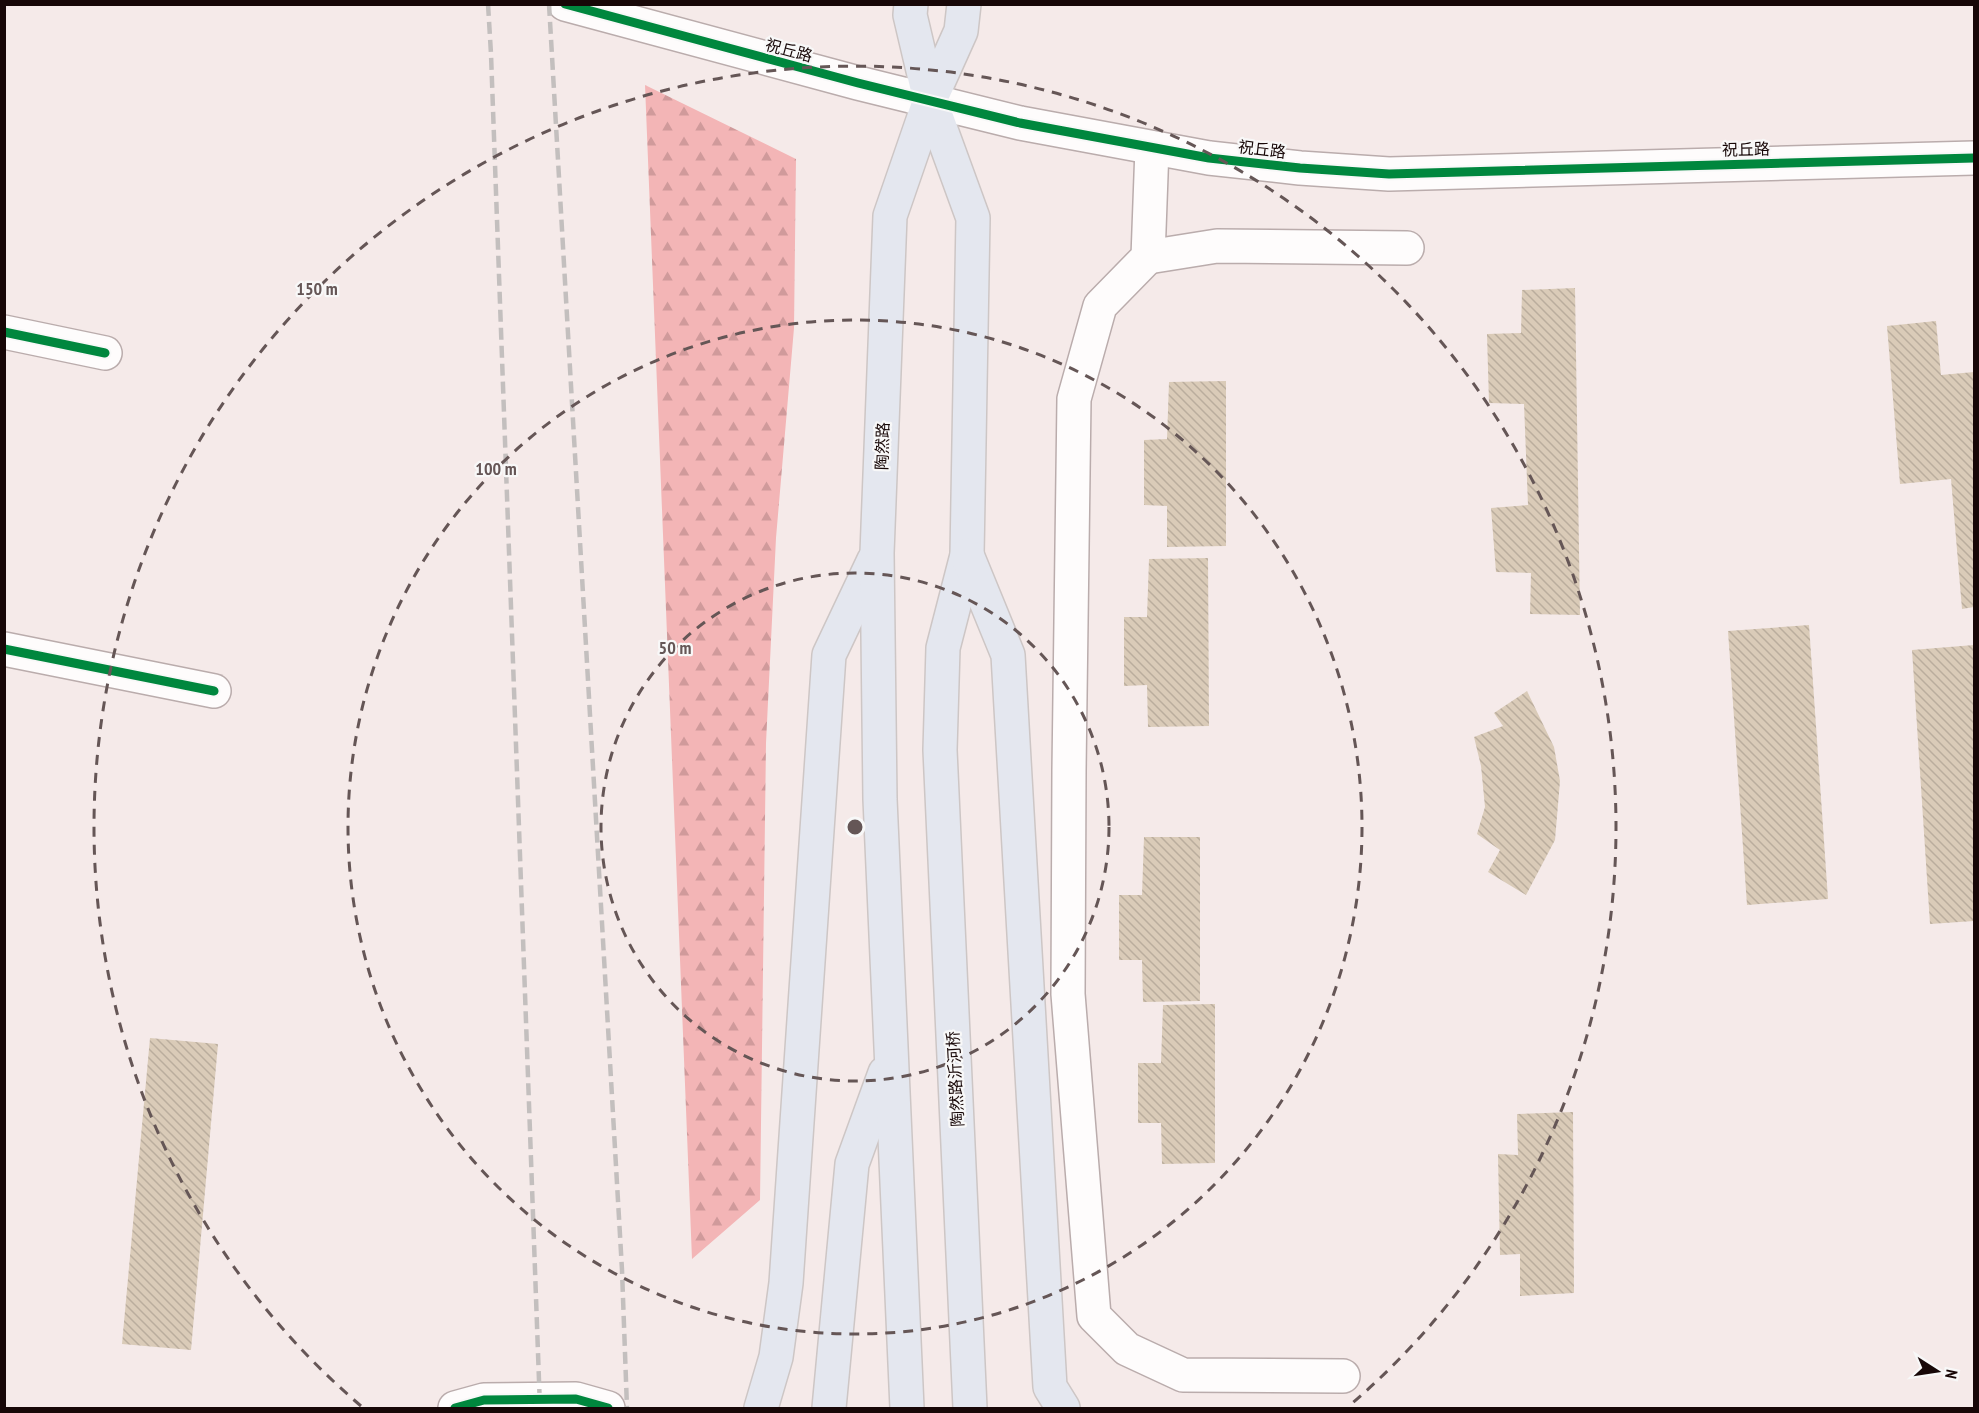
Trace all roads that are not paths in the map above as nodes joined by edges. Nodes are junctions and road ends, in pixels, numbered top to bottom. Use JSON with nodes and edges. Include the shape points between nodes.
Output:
{"nodes":[{"id":1,"x":565,"y":4,"type":"edge"},
{"id":2,"x":911,"y":4,"type":"edge"},
{"id":3,"x":964,"y":4,"type":"edge"},
{"id":4,"x":930,"y":100,"type":"junction"},
{"id":5,"x":1152,"y":148,"type":"junction"},
{"id":6,"x":1974,"y":158,"type":"edge"},
{"id":7,"x":1407,"y":248,"type":"dead end"},
{"id":8,"x":1148,"y":256,"type":"junction"},
{"id":9,"x":4,"y":332,"type":"edge"},
{"id":10,"x":105,"y":353,"type":"dead end"},
{"id":11,"x":878,"y":553,"type":"junction"},
{"id":12,"x":967,"y":555,"type":"junction"},
{"id":13,"x":4,"y":649,"type":"edge"},
{"id":14,"x":214,"y":691,"type":"dead end"},
{"id":15,"x":891,"y":1058,"type":"junction"},
{"id":16,"x":1342,"y":1376,"type":"dead end"},
{"id":17,"x":455,"y":1408,"type":"edge"},
{"id":18,"x":608,"y":1408,"type":"edge"},
{"id":19,"x":761,"y":1408,"type":"edge"},
{"id":20,"x":829,"y":1408,"type":"edge"},
{"id":21,"x":907,"y":1408,"type":"edge"},
{"id":22,"x":970,"y":1408,"type":"edge"},
{"id":23,"x":1064,"y":1408,"type":"edge"}],
"edges":[{"from":1,"to":4,"type":"street","name":"祝丘路"},
{"from":2,"to":4,"type":"main road","via":[[910,15]]},
{"from":3,"to":4,"type":"main road","name":"陶然路","via":[[961,32]]},
{"from":4,"to":5,"type":"street","name":"祝丘路","via":[[1020,123]]},
{"from":4,"to":11,"type":"main road","name":"陶然路","via":[[891,216]]},
{"from":4,"to":12,"type":"main road","via":[[973,218]]},
{"from":5,"to":6,"type":"street","name":"祝丘路","via":[[1300,168],[1389,174]]},
{"from":5,"to":8,"type":"street"},
{"from":7,"to":8,"type":"street","via":[[1216,246]]},
{"from":8,"to":16,"type":"street","via":[[1100,306],[1074,399],[1068,994],[1094,1316],[1127,1349],[1183,1375]]},
{"from":9,"to":10,"type":"street"},
{"from":11,"to":15,"type":"main road","name":"陶然路","via":[[880,799]]},
{"from":11,"to":19,"type":"main road","via":[[829,655],[786,1283],[776,1357]]},
{"from":12,"to":22,"type":"main road","name":"陶然路沂河桥","via":[[943,648],[940,750]]},
{"from":12,"to":23,"type":"main road","via":[[1008,655],[1050,1387]]},
{"from":13,"to":14,"type":"street"},
{"from":15,"to":20,"type":"main road","via":[[852,1164]]},
{"from":15,"to":21,"type":"main road"},
{"from":17,"to":18,"type":"street","via":[[484,1401],[576,1399]]}]}
